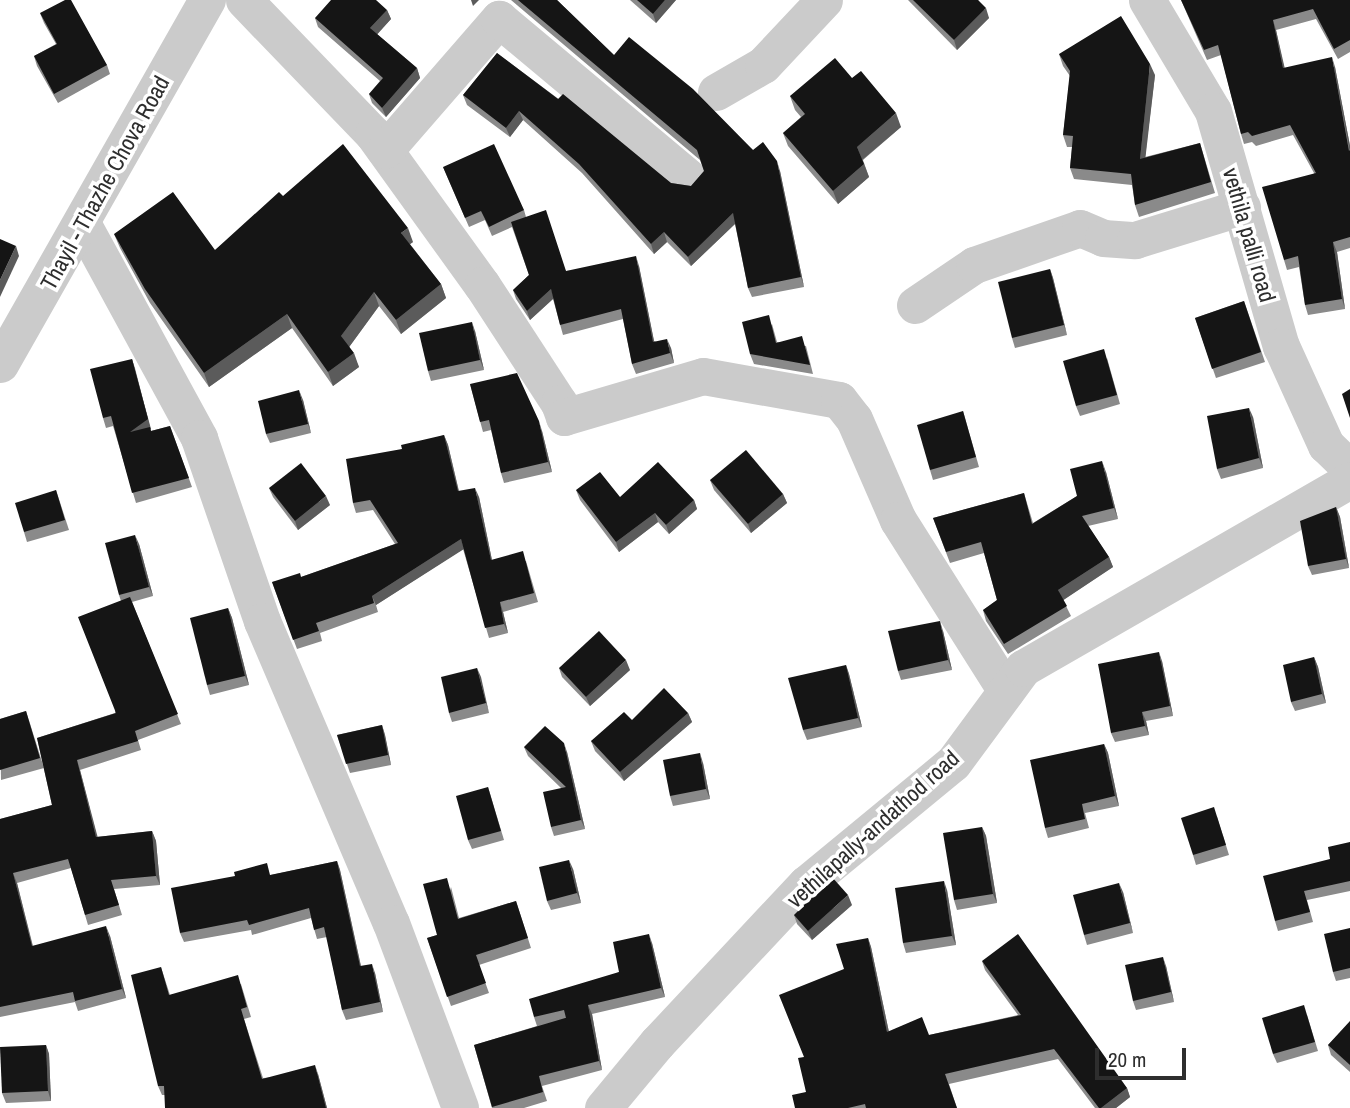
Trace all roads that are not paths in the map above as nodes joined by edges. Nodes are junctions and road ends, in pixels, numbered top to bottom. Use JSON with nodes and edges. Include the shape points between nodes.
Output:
{"nodes":[{"id":1,"x":207,"y":0,"type":"edge"},
{"id":2,"x":244,"y":0,"type":"edge"},
{"id":3,"x":824,"y":0,"type":"edge"},
{"id":4,"x":1147,"y":0,"type":"edge"},
{"id":5,"x":716,"y":92,"type":"dead end"},
{"id":6,"x":385,"y":150,"type":"junction"},
{"id":7,"x":687,"y":176,"type":"dead end"},
{"id":8,"x":1241,"y":207,"type":"junction"},
{"id":9,"x":82,"y":223,"type":"junction"},
{"id":10,"x":915,"y":305,"type":"dead end"},
{"id":11,"x":0,"y":364,"type":"edge"},
{"id":12,"x":1350,"y":468,"type":"edge"},
{"id":13,"x":1350,"y":480,"type":"edge"},
{"id":14,"x":1006,"y":691,"type":"junction"},
{"id":15,"x":460,"y":1108,"type":"edge"},
{"id":16,"x":603,"y":1108,"type":"edge"}],
"edges":[{"from":1,"to":9,"type":"street","name":"Thayil - Thazhe Chova Road"},
{"from":2,"to":6,"type":"street"},
{"from":3,"to":5,"type":"street","via":[[763,65]]},
{"from":4,"to":8,"type":"street","name":"vethila palli road","via":[[1213,111]]},
{"from":6,"to":7,"type":"street","via":[[499,19]]},
{"from":6,"to":14,"type":"street","via":[[482,285],[564,417],[703,376],[839,400],[854,419],[898,520]]},
{"from":8,"to":10,"type":"street","via":[[1135,240],[1102,238],[1080,228],[974,265]]},
{"from":8,"to":12,"type":"street","name":"vethila palli road","via":[[1281,346],[1326,445]]},
{"from":9,"to":11,"type":"street","name":"Thayil - Thazhe Chova Road"},
{"from":9,"to":15,"type":"street","via":[[199,439],[262,621],[391,923]]},
{"from":13,"to":14,"type":"street","name":"vethilapally-andathod road","via":[[1023,668]]},
{"from":14,"to":16,"type":"street","name":"vethilapally-andathod road","via":[[953,763],[806,884],[657,1043]]}]}
